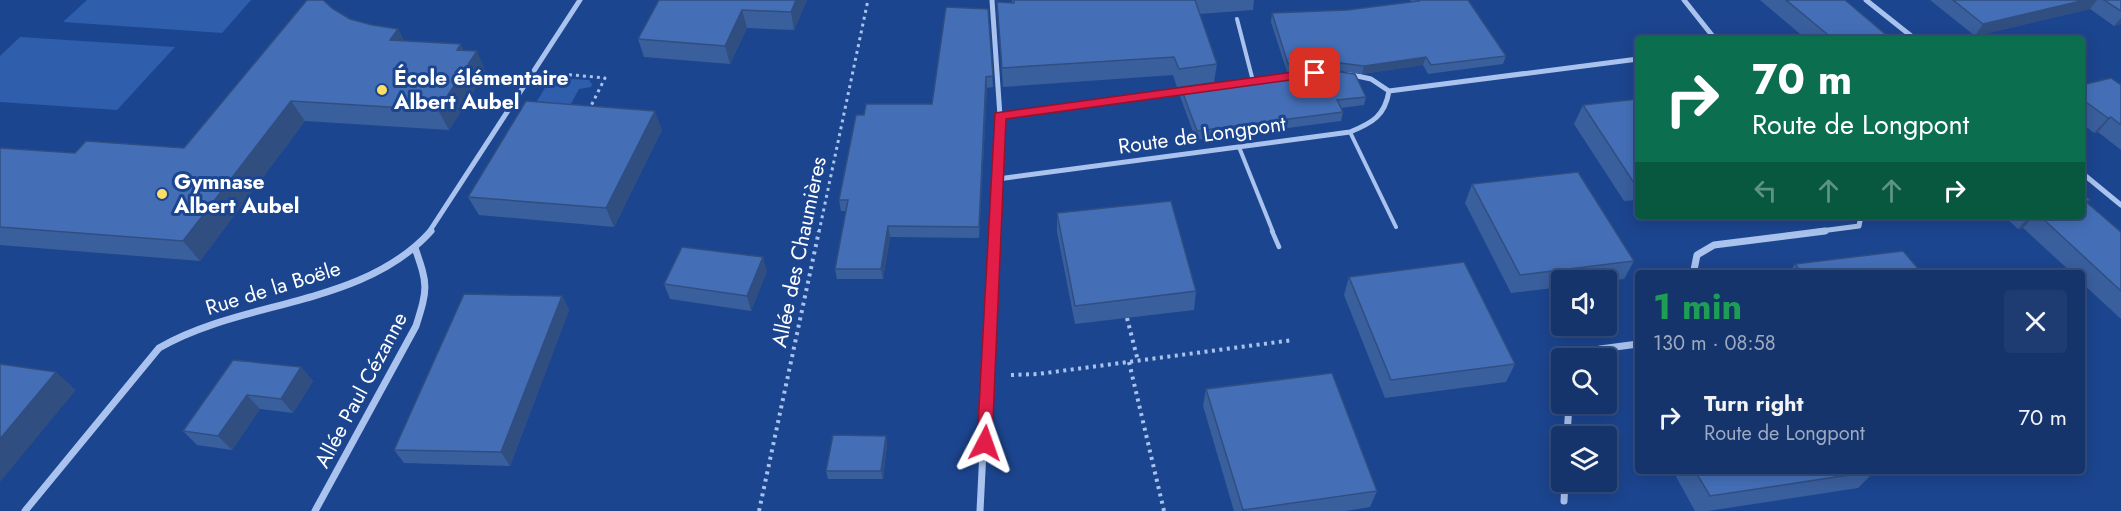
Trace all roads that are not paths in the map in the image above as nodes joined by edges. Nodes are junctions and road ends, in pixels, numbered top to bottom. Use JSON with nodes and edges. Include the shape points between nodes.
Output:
{"nodes":[{"id":1,"x":580,"y":0,"type":"edge"},
{"id":2,"x":992,"y":0,"type":"edge"},
{"id":3,"x":1684,"y":0,"type":"edge"},
{"id":4,"x":1866,"y":0,"type":"edge"},
{"id":5,"x":1237,"y":19,"type":"dead end"},
{"id":6,"x":1713,"y":36,"type":"edge"},
{"id":7,"x":1911,"y":36,"type":"edge"},
{"id":8,"x":1635,"y":58,"type":"edge"},
{"id":9,"x":1337,"y":74,"type":"edge"},
{"id":10,"x":1305,"y":75,"type":"edge"},
{"id":11,"x":1253,"y":81,"type":"junction"},
{"id":12,"x":1207,"y":88,"type":"edge"},
{"id":13,"x":1196,"y":89,"type":"edge"},
{"id":14,"x":1389,"y":91,"type":"junction"},
{"id":15,"x":1000,"y":116,"type":"junction"},
{"id":16,"x":1350,"y":132,"type":"junction"},
{"id":17,"x":1239,"y":147,"type":"junction"},
{"id":18,"x":2085,"y":175,"type":"edge"},
{"id":19,"x":998,"y":179,"type":"junction"},
{"id":20,"x":2121,"y":205,"type":"edge"},
{"id":21,"x":1861,"y":219,"type":"edge"},
{"id":22,"x":1396,"y":227,"type":"dead end"},
{"id":23,"x":1279,"y":247,"type":"dead end"},
{"id":24,"x":415,"y":248,"type":"junction"},
{"id":25,"x":1694,"y":270,"type":"edge"},
{"id":26,"x":1635,"y":344,"type":"edge"},
{"id":27,"x":1608,"y":348,"type":"edge"},
{"id":28,"x":1564,"y":492,"type":"edge"},
{"id":29,"x":1564,"y":501,"type":"dead end"},
{"id":30,"x":25,"y":511,"type":"edge"},
{"id":31,"x":315,"y":511,"type":"edge"},
{"id":32,"x":980,"y":511,"type":"edge"}],
"edges":[{"from":1,"to":24,"type":"street","name":"Rue de la Boële","via":[[442,214]]},
{"from":2,"to":15,"type":"street"},
{"from":3,"to":6,"type":"street"},
{"from":4,"to":7,"type":"street"},
{"from":5,"to":11,"type":"lane"},
{"from":8,"to":14,"type":"street"},
{"from":9,"to":14,"type":"street","via":[[1371,79]]},
{"from":10,"to":11,"type":"street"},
{"from":11,"to":12,"type":"street"},
{"from":13,"to":15,"type":"street"},
{"from":14,"to":16,"type":"street","name":"Route de Longpont","via":[[1387,108],[1376,121]]},
{"from":15,"to":19,"type":"street"},
{"from":16,"to":17,"type":"street","name":"Route de Longpont"},
{"from":16,"to":22,"type":"lane"},
{"from":17,"to":19,"type":"street","name":"Route de Longpont"},
{"from":17,"to":23,"type":"lane"},
{"from":18,"to":20,"type":"street"},
{"from":19,"to":32,"type":"street"},
{"from":21,"to":25,"type":"street","via":[[1859,226],[1714,245],[1697,255]]},
{"from":24,"to":30,"type":"street","name":"Rue de la Boële","via":[[374,272],[314,297],[221,320],[184,333],[159,348]]},
{"from":24,"to":31,"type":"street","name":"Allée Paul Cézanne","via":[[425,277],[426,295],[416,326]]},
{"from":26,"to":27,"type":"street"},
{"from":28,"to":29,"type":"street"}]}
